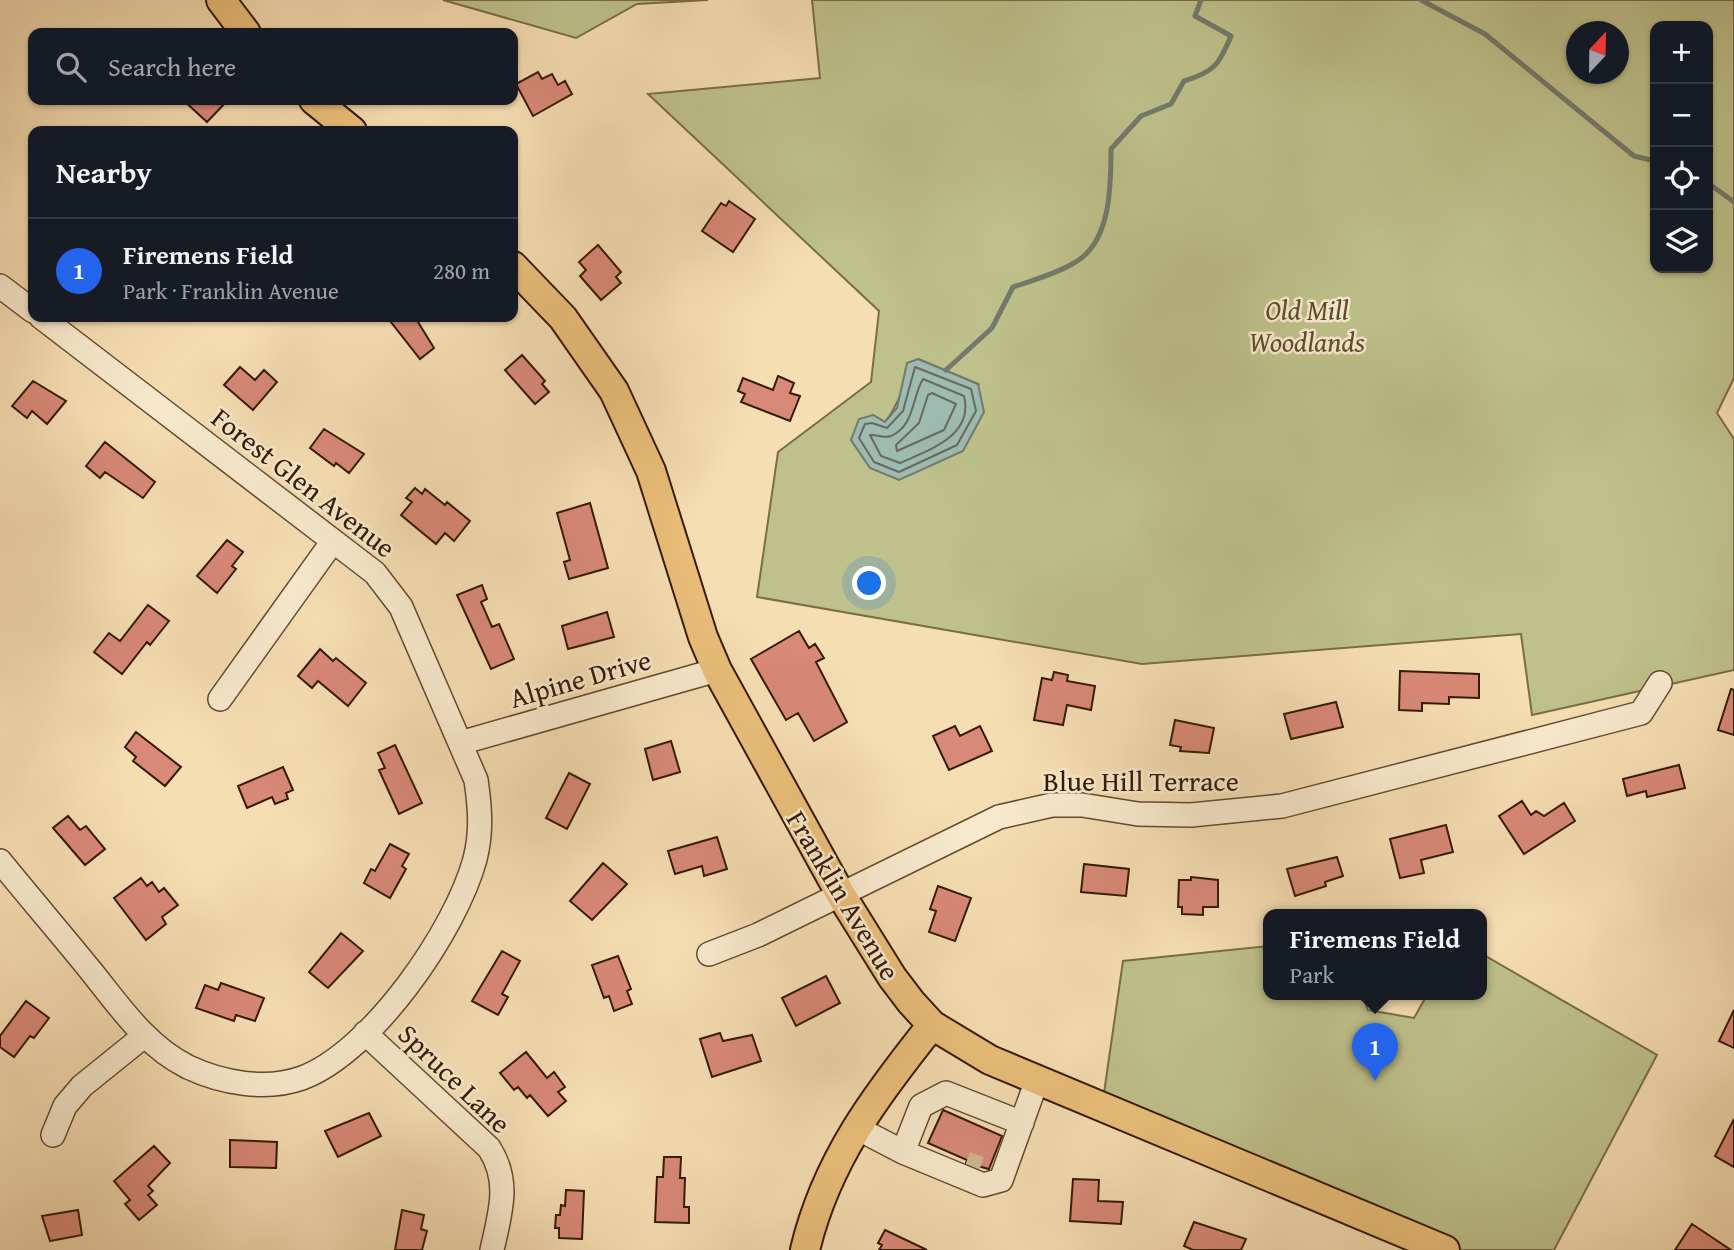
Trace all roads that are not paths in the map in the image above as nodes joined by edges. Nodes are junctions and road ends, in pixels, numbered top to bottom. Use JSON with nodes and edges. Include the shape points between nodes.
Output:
{"nodes":[{"id":1,"x":221,"y":0,"type":"edge"},
{"id":2,"x":242,"y":28,"type":"edge"},
{"id":3,"x":320,"y":105,"type":"edge"},
{"id":4,"x":346,"y":126,"type":"edge"},
{"id":5,"x":518,"y":271,"type":"edge"},
{"id":6,"x":0,"y":286,"type":"edge"},
{"id":7,"x":28,"y":307,"type":"edge"},
{"id":8,"x":47,"y":322,"type":"edge"},
{"id":9,"x":332,"y":541,"type":"junction"},
{"id":10,"x":717,"y":670,"type":"junction"},
{"id":11,"x":1660,"y":683,"type":"dead end"},
{"id":12,"x":220,"y":699,"type":"dead end"},
{"id":13,"x":460,"y":743,"type":"junction"},
{"id":14,"x":0,"y":861,"type":"edge"},
{"id":15,"x":841,"y":895,"type":"junction"},
{"id":16,"x":709,"y":954,"type":"dead end"},
{"id":17,"x":932,"y":1025,"type":"junction"},
{"id":18,"x":365,"y":1033,"type":"junction"},
{"id":19,"x":144,"y":1036,"type":"junction"},
{"id":20,"x":1037,"y":1080,"type":"junction"},
{"id":21,"x":1021,"y":1123,"type":"junction"},
{"id":22,"x":855,"y":1127,"type":"junction"},
{"id":23,"x":53,"y":1135,"type":"dead end"},
{"id":24,"x":903,"y":1152,"type":"junction"},
{"id":25,"x":492,"y":1250,"type":"edge"},
{"id":26,"x":805,"y":1250,"type":"edge"},
{"id":27,"x":1445,"y":1250,"type":"edge"}],
"edges":[{"from":1,"to":2,"type":"main road"},
{"from":3,"to":4,"type":"main road"},
{"from":5,"to":10,"type":"main road","name":"Franklin Avenue","via":[[564,318],[634,430]]},
{"from":6,"to":7,"type":"street"},
{"from":8,"to":9,"type":"street","name":"Forest Glen Avenue"},
{"from":9,"to":12,"type":"street"},
{"from":9,"to":13,"type":"street","name":"Forest Glen Avenue","via":[[375,573],[401,607]]},
{"from":10,"to":13,"type":"street","name":"Alpine Drive"},
{"from":10,"to":15,"type":"main road","name":"Franklin Avenue"},
{"from":11,"to":15,"type":"street","name":"Blue Hill Terrace","via":[[1640,713],[1282,806],[1191,815],[1138,814],[1082,805],[1009,815]]},
{"from":13,"to":18,"type":"street","name":"Forest Glen Avenue","via":[[476,780],[481,809],[474,861],[440,936],[395,1002]]},
{"from":14,"to":19,"type":"street","name":"Forest Glen Avenue"},
{"from":15,"to":16,"type":"street","name":"Blue Hill Terrace"},
{"from":15,"to":17,"type":"main road","name":"Franklin Avenue","via":[[892,977]]},
{"from":17,"to":20,"type":"main road","name":"Franklin Avenue","via":[[990,1060]]},
{"from":17,"to":22,"type":"main road"},
{"from":18,"to":19,"type":"street","name":"Forest Glen Avenue","via":[[322,1069],[262,1085],[210,1076]]},
{"from":18,"to":25,"type":"street","name":"Spruce Lane","via":[[497,1161],[503,1197]]},
{"from":19,"to":23,"type":"street","via":[[82,1086],[65,1106]]},
{"from":20,"to":21,"type":"street"},
{"from":20,"to":27,"type":"main road","name":"Franklin Avenue"},
{"from":21,"to":24,"type":"street","via":[[946,1093],[921,1106]]},
{"from":21,"to":24,"type":"street","via":[[1001,1180]]},
{"from":22,"to":24,"type":"street"},
{"from":22,"to":26,"type":"main road","via":[[825,1186]]}]}
